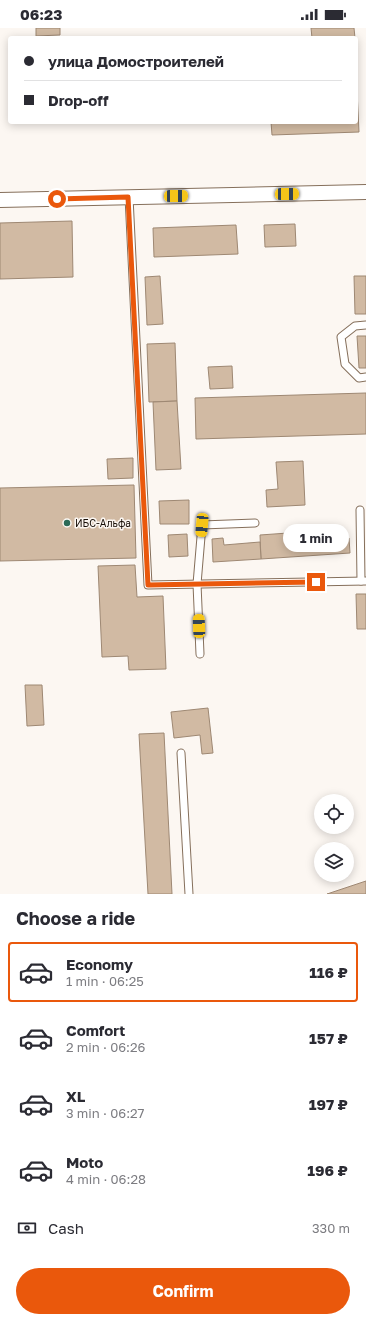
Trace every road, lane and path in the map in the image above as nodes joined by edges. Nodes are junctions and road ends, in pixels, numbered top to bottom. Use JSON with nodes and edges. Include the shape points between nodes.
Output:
{"nodes":[{"id":1,"x":366,"y":192,"type":"edge"},
{"id":2,"x":128,"y":197,"type":"junction"},
{"id":3,"x":0,"y":200,"type":"edge"},
{"id":4,"x":366,"y":325,"type":"edge"},
{"id":5,"x":366,"y":377,"type":"edge"},
{"id":6,"x":360,"y":510,"type":"dead end"},
{"id":7,"x":255,"y":523,"type":"dead end"},
{"id":8,"x":363,"y":581,"type":"edge"},
{"id":9,"x":197,"y":584,"type":"junction"},
{"id":10,"x":200,"y":654,"type":"dead end"},
{"id":11,"x":181,"y":753,"type":"dead end"},
{"id":12,"x":189,"y":894,"type":"edge"}],
"edges":[{"from":1,"to":2,"type":"street"},
{"from":2,"to":3,"type":"street"},
{"from":2,"to":9,"type":"lane","via":[[148,585]]},
{"from":4,"to":5,"type":"lane","via":[[355,326],[341,337],[345,364],[359,378]]},
{"from":6,"to":8,"type":"lane"},
{"from":7,"to":9,"type":"lane","via":[[202,525]]},
{"from":8,"to":9,"type":"lane"},
{"from":9,"to":10,"type":"lane"},
{"from":11,"to":12,"type":"lane"}]}
